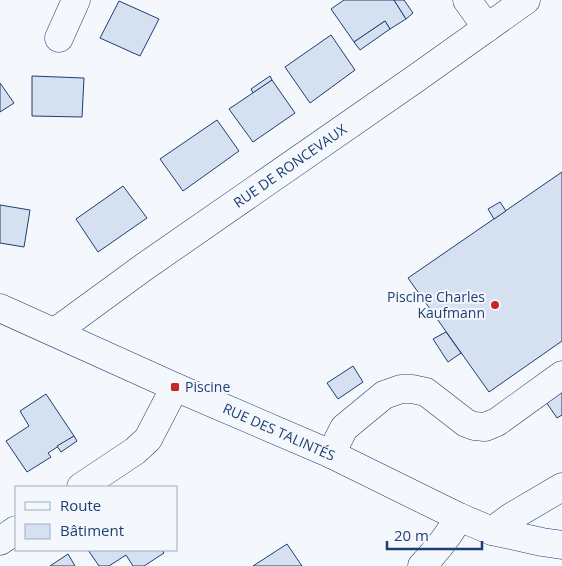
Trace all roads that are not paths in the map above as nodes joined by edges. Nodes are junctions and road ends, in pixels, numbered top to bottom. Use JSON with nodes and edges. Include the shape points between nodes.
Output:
{"nodes":[{"id":1,"x":76,"y":0,"type":"edge"},
{"id":2,"x":467,"y":0,"type":"edge"},
{"id":3,"x":526,"y":0,"type":"edge"},
{"id":4,"x":487,"y":28,"type":"junction"},
{"id":5,"x":59,"y":38,"type":"dead end"},
{"id":6,"x":0,"y":308,"type":"edge"},
{"id":7,"x":55,"y":332,"type":"junction"},
{"id":8,"x":562,"y":375,"type":"edge"},
{"id":9,"x":175,"y":387,"type":"junction"},
{"id":10,"x":331,"y":454,"type":"junction"},
{"id":11,"x":82,"y":486,"type":"edge"},
{"id":12,"x":562,"y":487,"type":"edge"},
{"id":13,"x":459,"y":517,"type":"junction"},
{"id":14,"x":15,"y":531,"type":"edge"},
{"id":15,"x":492,"y":531,"type":"junction"},
{"id":16,"x":0,"y":541,"type":"edge"},
{"id":17,"x":562,"y":545,"type":"edge"},
{"id":18,"x":422,"y":566,"type":"edge"}],
"edges":[{"from":1,"to":5,"type":"street"},
{"from":2,"to":4,"type":"street"},
{"from":3,"to":4,"type":"street","name":"RUE DE RONCEVAUX"},
{"from":4,"to":7,"type":"street","name":"RUE DE RONCEVAUX"},
{"from":6,"to":7,"type":"street","name":"RUE DES TALINTÉS"},
{"from":7,"to":9,"type":"street","name":"RUE DES TALINTÉS"},
{"from":8,"to":10,"type":"street","via":[[497,422],[485,427],[466,423],[426,392],[401,389],[384,395],[344,428]]},
{"from":9,"to":10,"type":"street","name":"RUE DES TALINTÉS"},
{"from":9,"to":11,"type":"street","via":[[148,439]]},
{"from":10,"to":13,"type":"street","name":"RUE DES TALINTÉS"},
{"from":12,"to":15,"type":"street"},
{"from":13,"to":15,"type":"street","name":"RUE DES TALINTÉS"},
{"from":13,"to":18,"type":"street","via":[[439,548]]},
{"from":14,"to":16,"type":"street"},
{"from":15,"to":17,"type":"street","name":"RUE DES TALINTÉS"}]}
